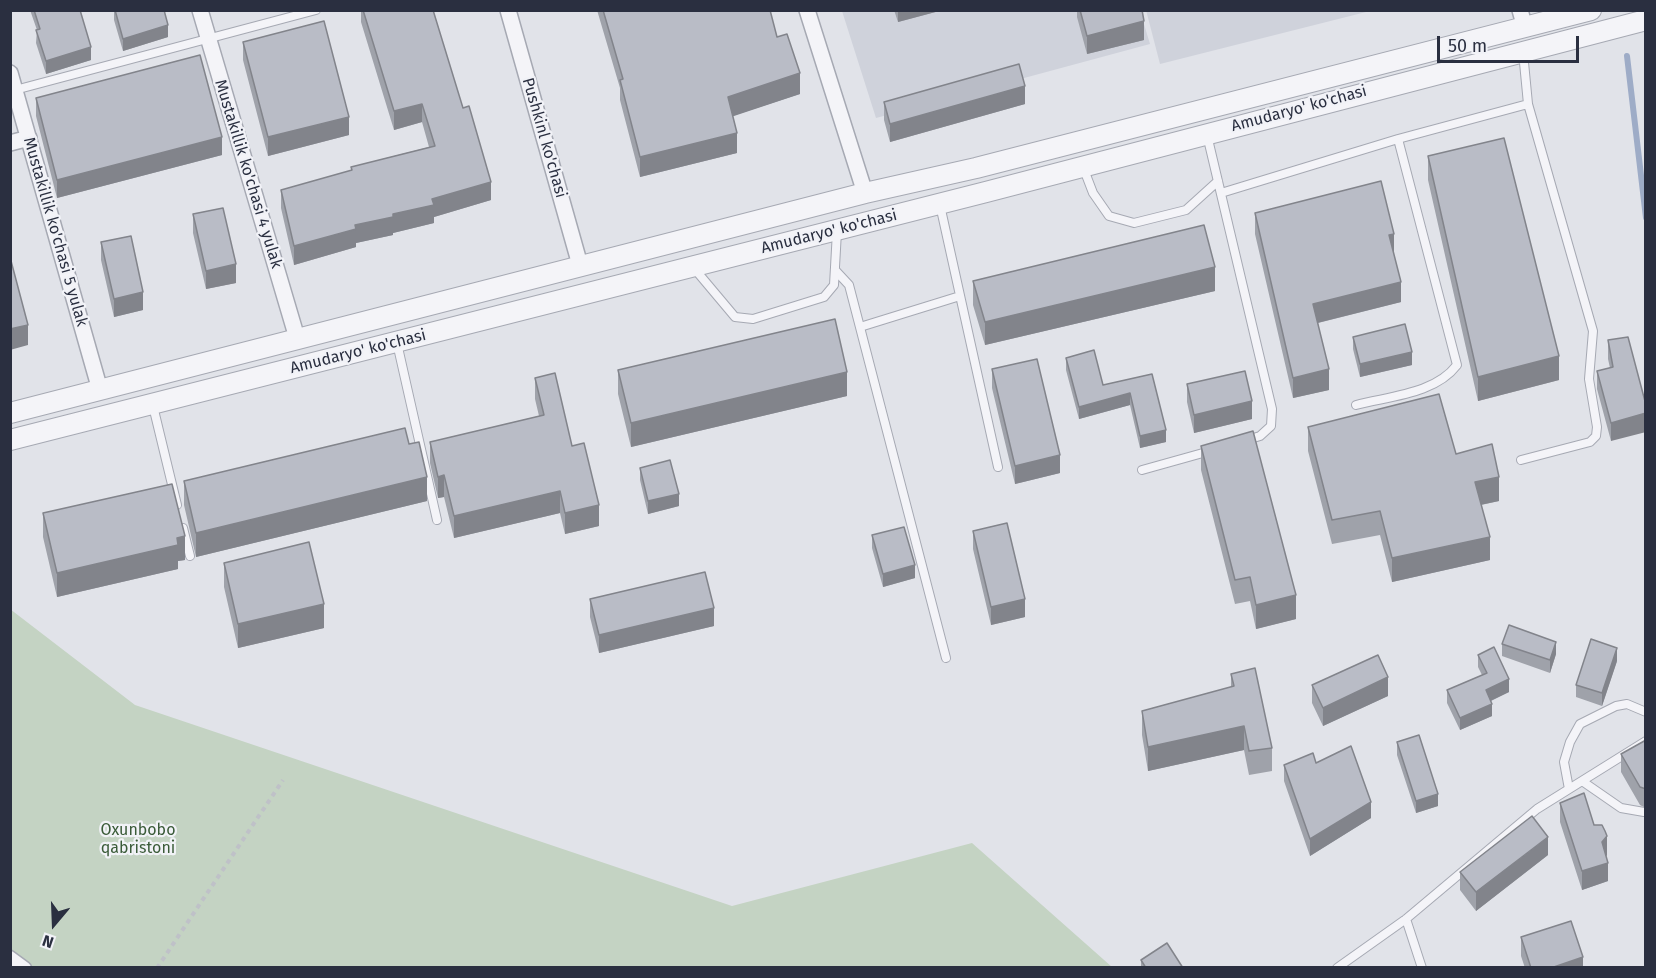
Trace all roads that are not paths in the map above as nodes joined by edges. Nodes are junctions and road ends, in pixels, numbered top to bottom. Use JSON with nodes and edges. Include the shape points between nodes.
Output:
{"nodes":[{"id":1,"x":201,"y":10,"type":"edge"},
{"id":2,"x":316,"y":10,"type":"edge"},
{"id":3,"x":507,"y":10,"type":"edge"},
{"id":4,"x":807,"y":10,"type":"edge"},
{"id":5,"x":1591,"y":10,"type":"edge"},
{"id":6,"x":1522,"y":19,"type":"edge"},
{"id":7,"x":1646,"y":20,"type":"edge"},
{"id":8,"x":208,"y":39,"type":"junction"},
{"id":9,"x":1523,"y":50,"type":"junction"},
{"id":10,"x":10,"y":73,"type":"edge"},
{"id":11,"x":15,"y":90,"type":"junction"},
{"id":12,"x":1528,"y":104,"type":"junction"},
{"id":13,"x":1207,"y":134,"type":"junction"},
{"id":14,"x":29,"y":138,"type":"junction"},
{"id":15,"x":1398,"y":139,"type":"junction"},
{"id":16,"x":10,"y":143,"type":"edge"},
{"id":17,"x":1083,"y":166,"type":"junction"},
{"id":18,"x":1218,"y":181,"type":"junction"},
{"id":19,"x":865,"y":193,"type":"junction"},
{"id":20,"x":1221,"y":193,"type":"junction"},
{"id":21,"x":940,"y":204,"type":"junction"},
{"id":22,"x":837,"y":230,"type":"junction"},
{"id":23,"x":580,"y":266,"type":"junction"},
{"id":24,"x":693,"y":267,"type":"junction"},
{"id":25,"x":835,"y":270,"type":"junction"},
{"id":26,"x":589,"y":293,"type":"junction"},
{"id":27,"x":960,"y":296,"type":"junction"},
{"id":28,"x":860,"y":327,"type":"junction"},
{"id":29,"x":297,"y":338,"type":"junction"},
{"id":30,"x":396,"y":342,"type":"junction"},
{"id":31,"x":100,"y":390,"type":"junction"},
{"id":32,"x":152,"y":404,"type":"junction"},
{"id":33,"x":1356,"y":405,"type":"dead end"},
{"id":34,"x":10,"y":413,"type":"edge"},
{"id":35,"x":10,"y":440,"type":"edge"},
{"id":36,"x":1239,"y":442,"type":"edge"},
{"id":37,"x":1217,"y":448,"type":"edge"},
{"id":38,"x":1521,"y":460,"type":"dead end"},
{"id":39,"x":998,"y":467,"type":"dead end"},
{"id":40,"x":1142,"y":470,"type":"dead end"},
{"id":41,"x":179,"y":512,"type":"edge"},
{"id":42,"x":437,"y":520,"type":"dead end"},
{"id":43,"x":182,"y":523,"type":"edge"},
{"id":44,"x":190,"y":556,"type":"dead end"},
{"id":45,"x":946,"y":658,"type":"dead end"},
{"id":46,"x":1646,"y":712,"type":"edge"},
{"id":47,"x":1646,"y":741,"type":"edge"},
{"id":48,"x":1582,"y":781,"type":"junction"},
{"id":49,"x":1569,"y":789,"type":"junction"},
{"id":50,"x":1644,"y":812,"type":"edge"},
{"id":51,"x":1406,"y":919,"type":"junction"},
{"id":52,"x":10,"y":957,"type":"edge"},
{"id":53,"x":25,"y":968,"type":"edge"},
{"id":54,"x":1337,"y":968,"type":"edge"},
{"id":55,"x":1422,"y":968,"type":"edge"}],
"edges":[{"from":1,"to":8,"type":"street","name":"Mustakillik ko'chasi 4 yulak"},
{"from":2,"to":8,"type":"lane"},
{"from":3,"to":23,"type":"street","name":"Pushkinl ko'chasi"},
{"from":4,"to":19,"type":"street"},
{"from":5,"to":6,"type":"street","via":[[1568,17]]},
{"from":6,"to":19,"type":"street","via":[[976,168]]},
{"from":7,"to":9,"type":"street","name":"Amudaryo' ko'chasi"},
{"from":8,"to":11,"type":"lane"},
{"from":8,"to":29,"type":"street","name":"Mustakillik ko'chasi 4 yulak"},
{"from":9,"to":12,"type":"lane"},
{"from":9,"to":13,"type":"street","name":"Amudaryo' ko'chasi"},
{"from":10,"to":11,"type":"street","name":"Mustakillik ko'chasi 5 yulak"},
{"from":11,"to":14,"type":"street","name":"Mustakillik ko'chasi 5 yulak"},
{"from":12,"to":15,"type":"lane"},
{"from":12,"to":38,"type":"lane","via":[[1593,331],[1589,379],[1597,427],[1590,442]]},
{"from":13,"to":17,"type":"street","name":"Amudaryo' ko'chasi"},
{"from":13,"to":18,"type":"lane"},
{"from":14,"to":16,"type":"street"},
{"from":14,"to":31,"type":"street","name":"Mustakillik ko'chasi 5 yulak"},
{"from":15,"to":20,"type":"lane"},
{"from":15,"to":33,"type":"lane","via":[[1457,365],[1448,377],[1432,386]]},
{"from":17,"to":18,"type":"lane","via":[[1109,216],[1134,223],[1186,210]]},
{"from":17,"to":21,"type":"street","name":"Amudaryo' ko'chasi"},
{"from":18,"to":20,"type":"lane"},
{"from":19,"to":23,"type":"street"},
{"from":20,"to":36,"type":"lane","via":[[1272,409],[1271,426],[1260,436]]},
{"from":21,"to":22,"type":"street","name":"Amudaryo' ko'chasi"},
{"from":21,"to":27,"type":"lane"},
{"from":22,"to":24,"type":"street","name":"Amudaryo' ko'chasi"},
{"from":22,"to":25,"type":"lane"},
{"from":23,"to":26,"type":"street"},
{"from":23,"to":29,"type":"street"},
{"from":24,"to":25,"type":"lane","via":[[735,317],[753,319],[824,297],[834,285]]},
{"from":24,"to":26,"type":"street","name":"Amudaryo' ko'chasi"},
{"from":25,"to":28,"type":"lane","via":[[849,285]]},
{"from":26,"to":30,"type":"street","name":"Amudaryo' ko'chasi"},
{"from":27,"to":28,"type":"lane"},
{"from":27,"to":39,"type":"lane"},
{"from":28,"to":45,"type":"lane"},
{"from":29,"to":31,"type":"street"},
{"from":30,"to":32,"type":"street","name":"Amudaryo' ko'chasi"},
{"from":30,"to":42,"type":"lane"},
{"from":31,"to":34,"type":"street"},
{"from":32,"to":35,"type":"street","name":"Amudaryo' ko'chasi"},
{"from":32,"to":41,"type":"lane"},
{"from":37,"to":40,"type":"lane"},
{"from":43,"to":44,"type":"lane"},
{"from":46,"to":49,"type":"lane","via":[[1627,704],[1616,706],[1581,724],[1564,762]]},
{"from":47,"to":48,"type":"lane"},
{"from":48,"to":49,"type":"lane"},
{"from":48,"to":50,"type":"lane","via":[[1621,808]]},
{"from":49,"to":51,"type":"lane","via":[[1537,809]]},
{"from":51,"to":54,"type":"lane"},
{"from":51,"to":55,"type":"lane"},
{"from":52,"to":53,"type":"street"}]}
